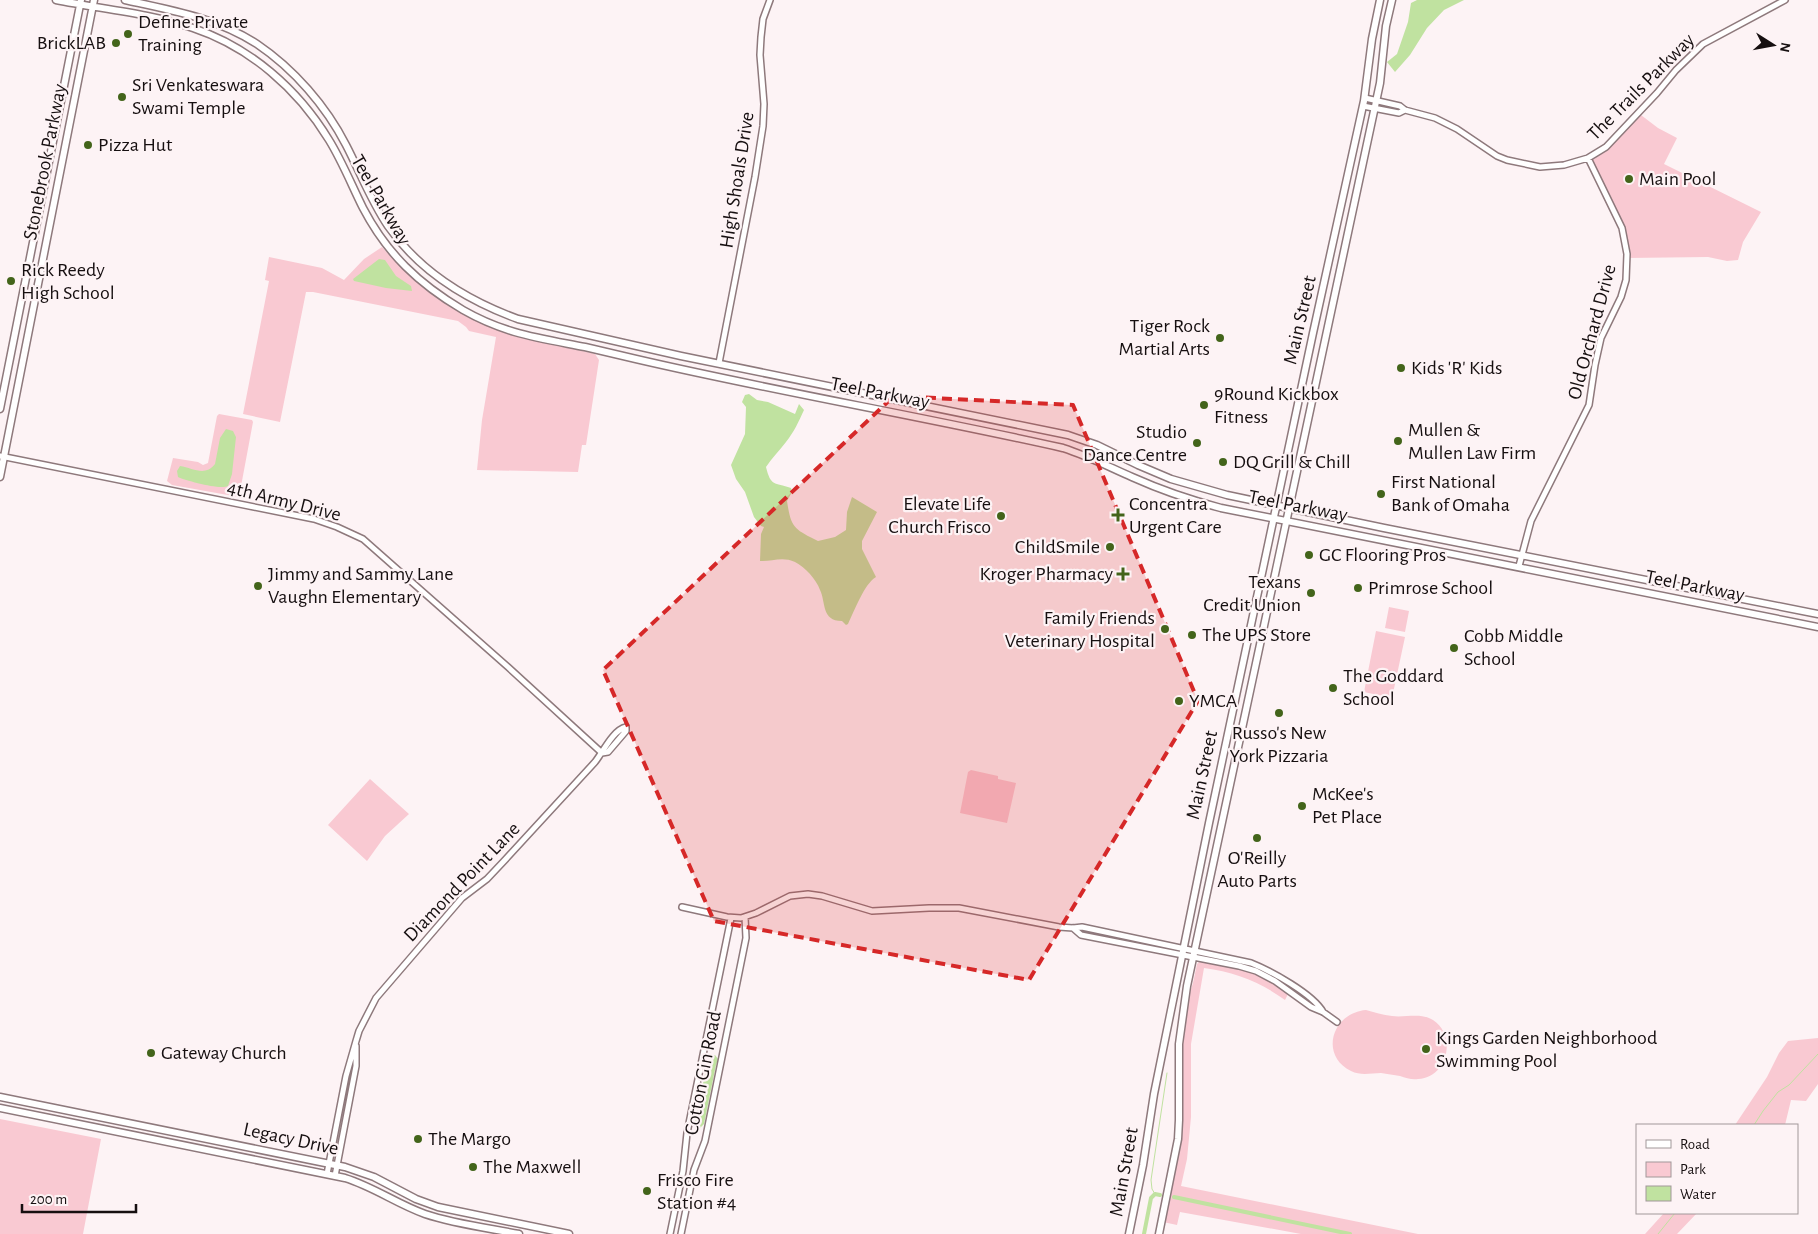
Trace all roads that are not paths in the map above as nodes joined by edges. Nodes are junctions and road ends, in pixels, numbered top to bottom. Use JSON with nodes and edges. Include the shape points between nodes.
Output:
{"nodes":[{"id":1,"x":56,"y":0,"type":"edge"},
{"id":2,"x":125,"y":0,"type":"edge"},
{"id":3,"x":770,"y":0,"type":"edge"},
{"id":4,"x":1380,"y":0,"type":"edge"},
{"id":5,"x":1392,"y":0,"type":"edge"},
{"id":6,"x":1785,"y":0,"type":"edge"},
{"id":7,"x":80,"y":2,"type":"edge"},
{"id":8,"x":93,"y":4,"type":"edge"},
{"id":9,"x":1365,"y":98,"type":"junction"},
{"id":10,"x":1376,"y":104,"type":"junction"},
{"id":11,"x":1363,"y":106,"type":"junction"},
{"id":12,"x":1588,"y":158,"type":"junction"},
{"id":13,"x":46,"y":174,"type":"junction"},
{"id":14,"x":58,"y":179,"type":"junction"},
{"id":15,"x":518,"y":320,"type":"junction"},
{"id":16,"x":514,"y":332,"type":"junction"},
{"id":17,"x":1313,"y":333,"type":"junction"},
{"id":18,"x":1325,"y":335,"type":"junction"},
{"id":19,"x":11,"y":355,"type":"junction"},
{"id":20,"x":23,"y":358,"type":"junction"},
{"id":21,"x":719,"y":363,"type":"junction"},
{"id":22,"x":824,"y":385,"type":"junction"},
{"id":23,"x":821,"y":398,"type":"junction"},
{"id":24,"x":0,"y":409,"type":"edge"},
{"id":25,"x":1296,"y":411,"type":"junction"},
{"id":26,"x":963,"y":413,"type":"junction"},
{"id":27,"x":1309,"y":414,"type":"junction"},
{"id":28,"x":960,"y":426,"type":"junction"},
{"id":29,"x":2,"y":457,"type":"edge"},
{"id":30,"x":1138,"y":465,"type":"junction"},
{"id":31,"x":0,"y":477,"type":"edge"},
{"id":32,"x":1133,"y":478,"type":"junction"},
{"id":33,"x":1198,"y":488,"type":"junction"},
{"id":34,"x":1194,"y":501,"type":"junction"},
{"id":35,"x":1276,"y":505,"type":"junction"},
{"id":36,"x":1289,"y":508,"type":"junction"},
{"id":37,"x":1274,"y":517,"type":"junction"},
{"id":38,"x":1286,"y":520,"type":"junction"},
{"id":39,"x":1435,"y":538,"type":"junction"},
{"id":40,"x":1432,"y":549,"type":"junction"},
{"id":41,"x":1522,"y":555,"type":"junction"},
{"id":42,"x":1519,"y":566,"type":"junction"},
{"id":43,"x":1256,"y":599,"type":"junction"},
{"id":44,"x":1269,"y":602,"type":"junction"},
{"id":45,"x":1818,"y":614,"type":"edge"},
{"id":46,"x":1818,"y":627,"type":"edge"},
{"id":47,"x":602,"y":753,"type":"junction"},
{"id":48,"x":1200,"y":866,"type":"junction"},
{"id":49,"x":1211,"y":868,"type":"junction"},
{"id":50,"x":682,"y":907,"type":"dead end"},
{"id":51,"x":745,"y":917,"type":"junction"},
{"id":52,"x":731,"y":918,"type":"junction"},
{"id":53,"x":1073,"y":928,"type":"junction"},
{"id":54,"x":1124,"y":936,"type":"junction"},
{"id":55,"x":1122,"y":943,"type":"junction"},
{"id":56,"x":1183,"y":952,"type":"junction"},
{"id":57,"x":1194,"y":954,"type":"junction"},
{"id":58,"x":1337,"y":1022,"type":"dead end"},
{"id":59,"x":356,"y":1041,"type":"junction"},
{"id":60,"x":0,"y":1097,"type":"edge"},
{"id":61,"x":0,"y":1108,"type":"edge"},
{"id":62,"x":108,"y":1118,"type":"junction"},
{"id":63,"x":106,"y":1129,"type":"junction"},
{"id":64,"x":329,"y":1163,"type":"junction"},
{"id":65,"x":337,"y":1165,"type":"junction"},
{"id":66,"x":327,"y":1174,"type":"junction"},
{"id":67,"x":335,"y":1176,"type":"junction"},
{"id":68,"x":679,"y":1188,"type":"junction"},
{"id":69,"x":690,"y":1190,"type":"junction"},
{"id":70,"x":674,"y":1213,"type":"junction"},
{"id":71,"x":685,"y":1215,"type":"junction"},
{"id":72,"x":519,"y":1234,"type":"edge"},
{"id":73,"x":569,"y":1234,"type":"edge"},
{"id":74,"x":670,"y":1234,"type":"edge"},
{"id":75,"x":681,"y":1234,"type":"edge"},
{"id":76,"x":1129,"y":1234,"type":"edge"},
{"id":77,"x":1159,"y":1234,"type":"edge"}],
"edges":[{"from":1,"to":7,"type":"main road","name":"Teel Parkway"},
{"from":2,"to":15,"type":"main road","name":"Teel Parkway","via":[[218,23],[251,40],[277,60],[301,82],[329,116],[381,214],[413,256],[445,284],[494,311]]},
{"from":3,"to":21,"type":"street","name":"High Shoals Drive","via":[[760,46],[764,104],[756,177]]},
{"from":4,"to":9,"type":"main road","name":"Main Street"},
{"from":5,"to":10,"type":"main road","name":"Main Street"},
{"from":6,"to":12,"type":"street","name":"The Trails Parkway","via":[[1714,37],[1695,51],[1613,140]]},
{"from":7,"to":8,"type":"main road","name":"Teel Parkway"},
{"from":7,"to":13,"type":"main road","name":"Stonebrook Parkway"},
{"from":8,"to":14,"type":"main road","name":"Stonebrook Parkway"},
{"from":8,"to":16,"type":"main road","name":"Teel Parkway","via":[[194,28],[228,43],[274,74],[290,88],[331,142],[367,215],[398,260],[436,293],[458,307]]},
{"from":9,"to":10,"type":"street","name":"The Trails Parkway"},
{"from":9,"to":11,"type":"main road","name":"Main Street"},
{"from":10,"to":11,"type":"street","name":"The Trails Parkway"},
{"from":10,"to":12,"type":"street","name":"The Trails Parkway","via":[[1399,113],[1405,110],[1435,118],[1497,156],[1516,163],[1540,167]]},
{"from":10,"to":18,"type":"main road","name":"Main Street"},
{"from":11,"to":17,"type":"main road","name":"Main Street"},
{"from":12,"to":41,"type":"street","name":"Old Orchard Drive","via":[[1622,228],[1627,254],[1626,280],[1601,338],[1589,405],[1531,522]]},
{"from":13,"to":14,"type":"main road"},
{"from":13,"to":19,"type":"main road","name":"Stonebrook Parkway"},
{"from":14,"to":20,"type":"main road","name":"Stonebrook Parkway"},
{"from":15,"to":16,"type":"main road"},
{"from":15,"to":21,"type":"main road","name":"Teel Parkway"},
{"from":16,"to":23,"type":"main road","name":"Teel Parkway"},
{"from":17,"to":18,"type":"main road"},
{"from":17,"to":25,"type":"main road","name":"Main Street"},
{"from":18,"to":27,"type":"main road","name":"Main Street"},
{"from":19,"to":20,"type":"main road"},
{"from":19,"to":24,"type":"main road","name":"Stonebrook Parkway"},
{"from":20,"to":29,"type":"main road","name":"Stonebrook Parkway"},
{"from":21,"to":22,"type":"main road","name":"Teel Parkway"},
{"from":22,"to":23,"type":"main road"},
{"from":22,"to":26,"type":"main road","name":"Teel Parkway"},
{"from":23,"to":28,"type":"main road","name":"Teel Parkway"},
{"from":25,"to":27,"type":"main road"},
{"from":25,"to":35,"type":"main road","name":"Main Street"},
{"from":26,"to":28,"type":"main road"},
{"from":26,"to":30,"type":"main road","name":"Teel Parkway","via":[[1068,435]]},
{"from":27,"to":36,"type":"main road","name":"Main Street"},
{"from":28,"to":32,"type":"main road","name":"Teel Parkway","via":[[1064,448]]},
{"from":29,"to":31,"type":"main road","name":"Stonebrook Parkway"},
{"from":29,"to":47,"type":"street","name":"4th Army Drive","via":[[314,519],[363,539]]},
{"from":30,"to":32,"type":"main road"},
{"from":30,"to":33,"type":"main road","name":"Teel Parkway"},
{"from":32,"to":34,"type":"main road","name":"Teel Parkway"},
{"from":33,"to":34,"type":"main road"},
{"from":33,"to":35,"type":"main road","name":"Teel Parkway"},
{"from":34,"to":37,"type":"main road","name":"Teel Parkway"},
{"from":35,"to":36,"type":"main road","name":"Teel Parkway"},
{"from":35,"to":37,"type":"main road","name":"Main Street"},
{"from":36,"to":38,"type":"main road","name":"Main Street"},
{"from":36,"to":39,"type":"main road","name":"Teel Parkway"},
{"from":37,"to":38,"type":"main road","name":"Teel Parkway"},
{"from":37,"to":43,"type":"main road","name":"Main Street"},
{"from":38,"to":40,"type":"main road","name":"Teel Parkway"},
{"from":38,"to":44,"type":"main road","name":"Main Street"},
{"from":39,"to":40,"type":"main road"},
{"from":39,"to":41,"type":"main road","name":"Teel Parkway"},
{"from":40,"to":42,"type":"main road","name":"Teel Parkway"},
{"from":41,"to":42,"type":"street","name":"Old Orchard Drive"},
{"from":41,"to":45,"type":"main road","name":"Teel Parkway"},
{"from":42,"to":46,"type":"main road","name":"Teel Parkway"},
{"from":43,"to":44,"type":"main road"},
{"from":43,"to":48,"type":"main road","name":"Main Street"},
{"from":44,"to":49,"type":"main road","name":"Main Street"},
{"from":47,"to":47,"type":"street","name":"Diamond Point Lane","via":[[608,752],[626,731],[626,726]]},
{"from":47,"to":59,"type":"street","name":"Diamond Point Lane","via":[[504,861],[462,898],[376,998]]},
{"from":48,"to":49,"type":"main road"},
{"from":48,"to":56,"type":"main road","name":"Main Street"},
{"from":49,"to":57,"type":"main road","name":"Main Street"},
{"from":50,"to":52,"type":"street"},
{"from":51,"to":52,"type":"street"},
{"from":51,"to":53,"type":"street","via":[[790,896],[808,894],[872,911],[959,908]]},
{"from":51,"to":69,"type":"street","name":"Cotton Gin Road","via":[[746,938],[704,1141]]},
{"from":52,"to":68,"type":"street","name":"Cotton Gin Road","via":[[687,1133]]},
{"from":53,"to":54,"type":"street"},
{"from":53,"to":55,"type":"street","via":[[1081,935]]},
{"from":54,"to":55,"type":"street"},
{"from":54,"to":56,"type":"street"},
{"from":55,"to":56,"type":"street"},
{"from":56,"to":57,"type":"street"},
{"from":56,"to":76,"type":"main road","name":"Main Street"},
{"from":57,"to":58,"type":"street","via":[[1256,972]]},
{"from":57,"to":77,"type":"main road","name":"Main Street","via":[[1179,1036],[1178,1139]]},
{"from":59,"to":64,"type":"street","name":"Diamond Point Lane"},
{"from":59,"to":65,"type":"street","name":"Diamond Point Lane","via":[[356,1066]]},
{"from":60,"to":62,"type":"main road","name":"Legacy Drive"},
{"from":61,"to":63,"type":"main road","name":"Legacy Drive"},
{"from":62,"to":63,"type":"main road"},
{"from":62,"to":64,"type":"main road","name":"Legacy Drive"},
{"from":63,"to":66,"type":"main road","name":"Legacy Drive"},
{"from":64,"to":65,"type":"main road","name":"Legacy Drive"},
{"from":64,"to":66,"type":"street","name":"Diamond Point Lane"},
{"from":65,"to":67,"type":"street","name":"Diamond Point Lane"},
{"from":65,"to":73,"type":"main road","name":"Legacy Drive","via":[[374,1177],[438,1207]]},
{"from":66,"to":67,"type":"main road","name":"Legacy Drive"},
{"from":67,"to":72,"type":"main road","name":"Legacy Drive","via":[[364,1184],[424,1214]]},
{"from":68,"to":69,"type":"street"},
{"from":68,"to":70,"type":"street","name":"Cotton Gin Road"},
{"from":69,"to":71,"type":"street","name":"Cotton Gin Road"},
{"from":70,"to":71,"type":"street"},
{"from":70,"to":74,"type":"street","name":"Cotton Gin Road"},
{"from":71,"to":75,"type":"street","name":"Cotton Gin Road"}]}
